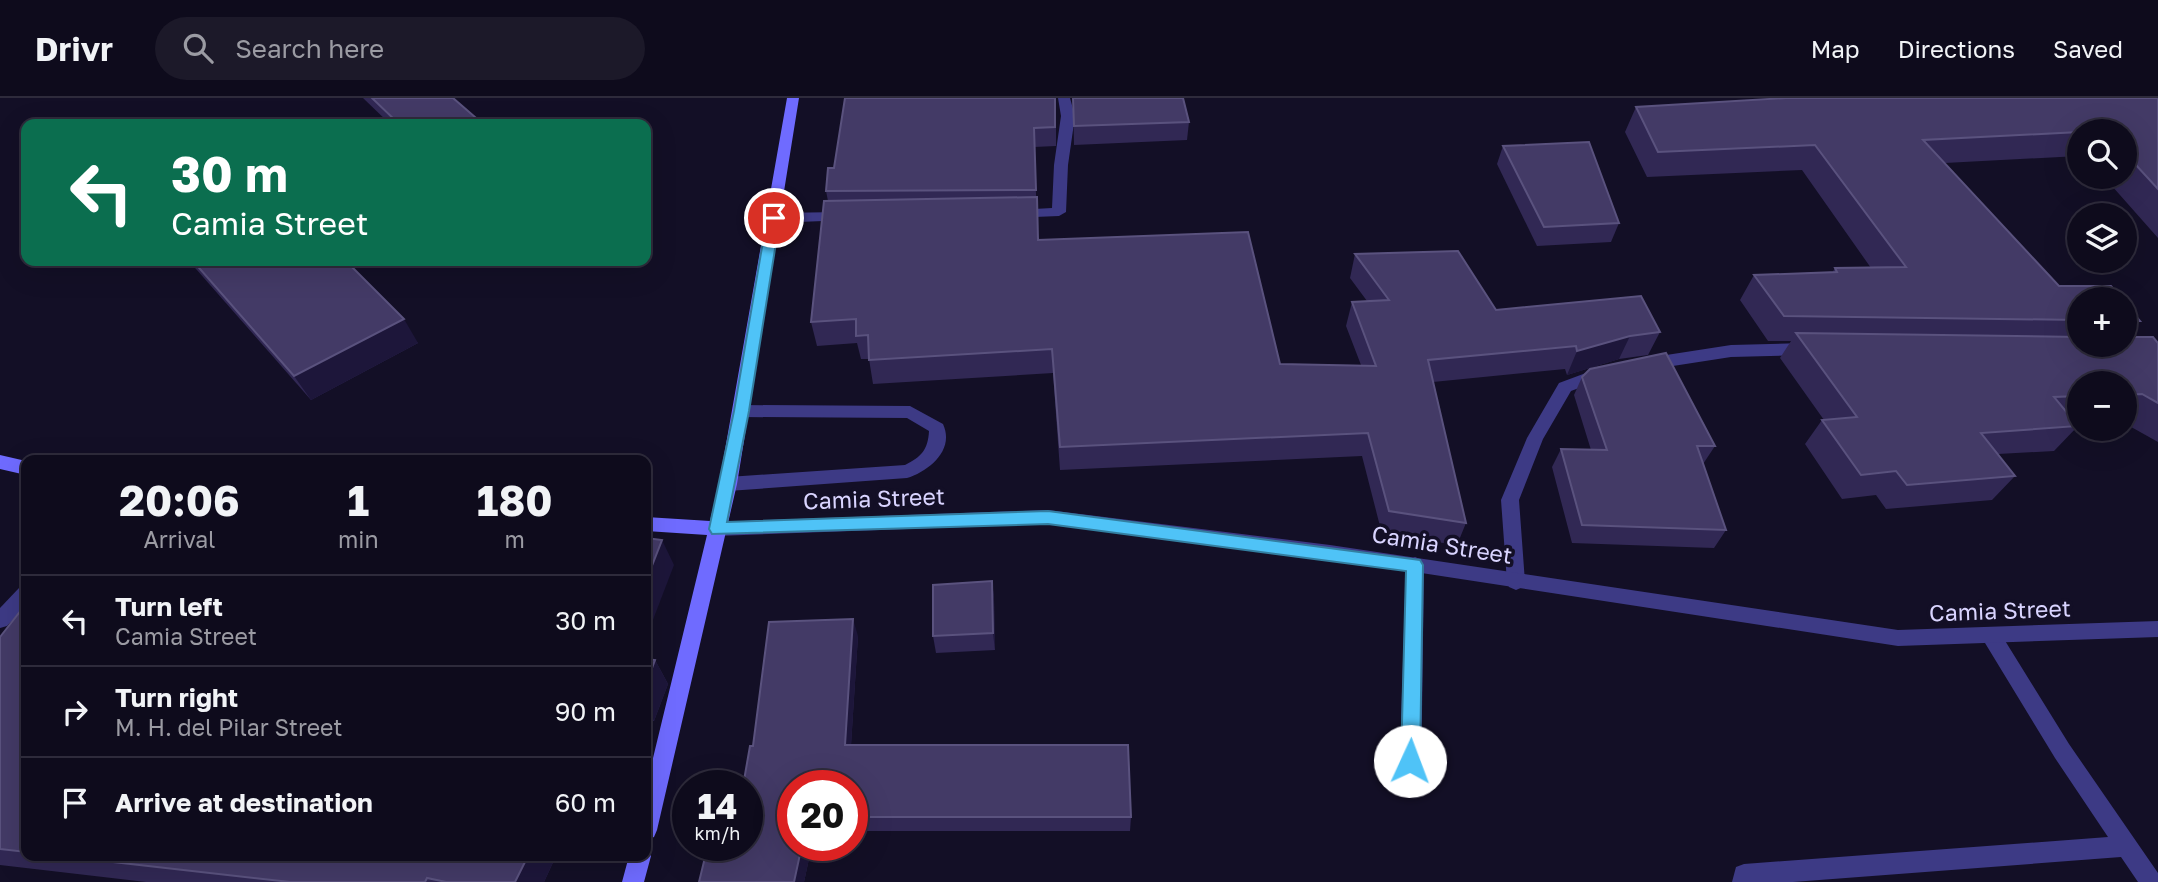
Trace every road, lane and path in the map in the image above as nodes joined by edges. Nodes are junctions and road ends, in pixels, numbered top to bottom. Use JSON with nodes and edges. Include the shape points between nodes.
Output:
{"nodes":[{"id":1,"x":793,"y":98,"type":"edge"},
{"id":2,"x":1064,"y":98,"type":"edge"},
{"id":3,"x":993,"y":215,"type":"edge"},
{"id":4,"x":853,"y":217,"type":"edge"},
{"id":5,"x":774,"y":218,"type":"junction"},
{"id":6,"x":1819,"y":348,"type":"edge"},
{"id":7,"x":742,"y":411,"type":"junction"},
{"id":8,"x":0,"y":462,"type":"edge"},
{"id":9,"x":21,"y":467,"type":"edge"},
{"id":10,"x":728,"y":484,"type":"junction"},
{"id":11,"x":651,"y":524,"type":"edge"},
{"id":12,"x":717,"y":529,"type":"junction"},
{"id":13,"x":1415,"y":565,"type":"junction"},
{"id":14,"x":1516,"y":582,"type":"junction"},
{"id":15,"x":21,"y":599,"type":"edge"},
{"id":16,"x":0,"y":620,"type":"edge"},
{"id":17,"x":2158,"y":629,"type":"edge"},
{"id":18,"x":1992,"y":637,"type":"junction"},
{"id":19,"x":1410,"y":787,"type":"dead end"},
{"id":20,"x":651,"y":809,"type":"edge"},
{"id":21,"x":2125,"y":846,"type":"junction"},
{"id":22,"x":638,"y":861,"type":"edge"},
{"id":23,"x":633,"y":882,"type":"edge"},
{"id":24,"x":1743,"y":882,"type":"edge"},
{"id":25,"x":2151,"y":882,"type":"edge"}],
"edges":[{"from":1,"to":5,"type":"main road"},
{"from":2,"to":3,"type":"street","via":[[1068,116],[1059,212]]},
{"from":4,"to":5,"type":"street"},
{"from":5,"to":7,"type":"main road"},
{"from":6,"to":14,"type":"street","via":[[1731,351],[1625,367],[1566,387],[1520,468],[1510,499]]},
{"from":7,"to":10,"type":"main road"},
{"from":7,"to":10,"type":"street","via":[[910,412],[937,428],[938,449],[927,463],[907,471]]},
{"from":8,"to":9,"type":"main road"},
{"from":10,"to":12,"type":"main road"},
{"from":11,"to":12,"type":"main road"},
{"from":12,"to":13,"type":"street","name":"Camia Street","via":[[1048,517]]},
{"from":12,"to":20,"type":"main road"},
{"from":13,"to":14,"type":"street","name":"Camia Street"},
{"from":13,"to":19,"type":"street"},
{"from":14,"to":18,"type":"street","name":"Camia Street","via":[[1898,638]]},
{"from":15,"to":16,"type":"street"},
{"from":17,"to":18,"type":"street","name":"Camia Street"},
{"from":18,"to":21,"type":"street"},
{"from":21,"to":24,"type":"street","via":[[1744,875]]},
{"from":21,"to":25,"type":"street"},
{"from":22,"to":23,"type":"main road"}]}
